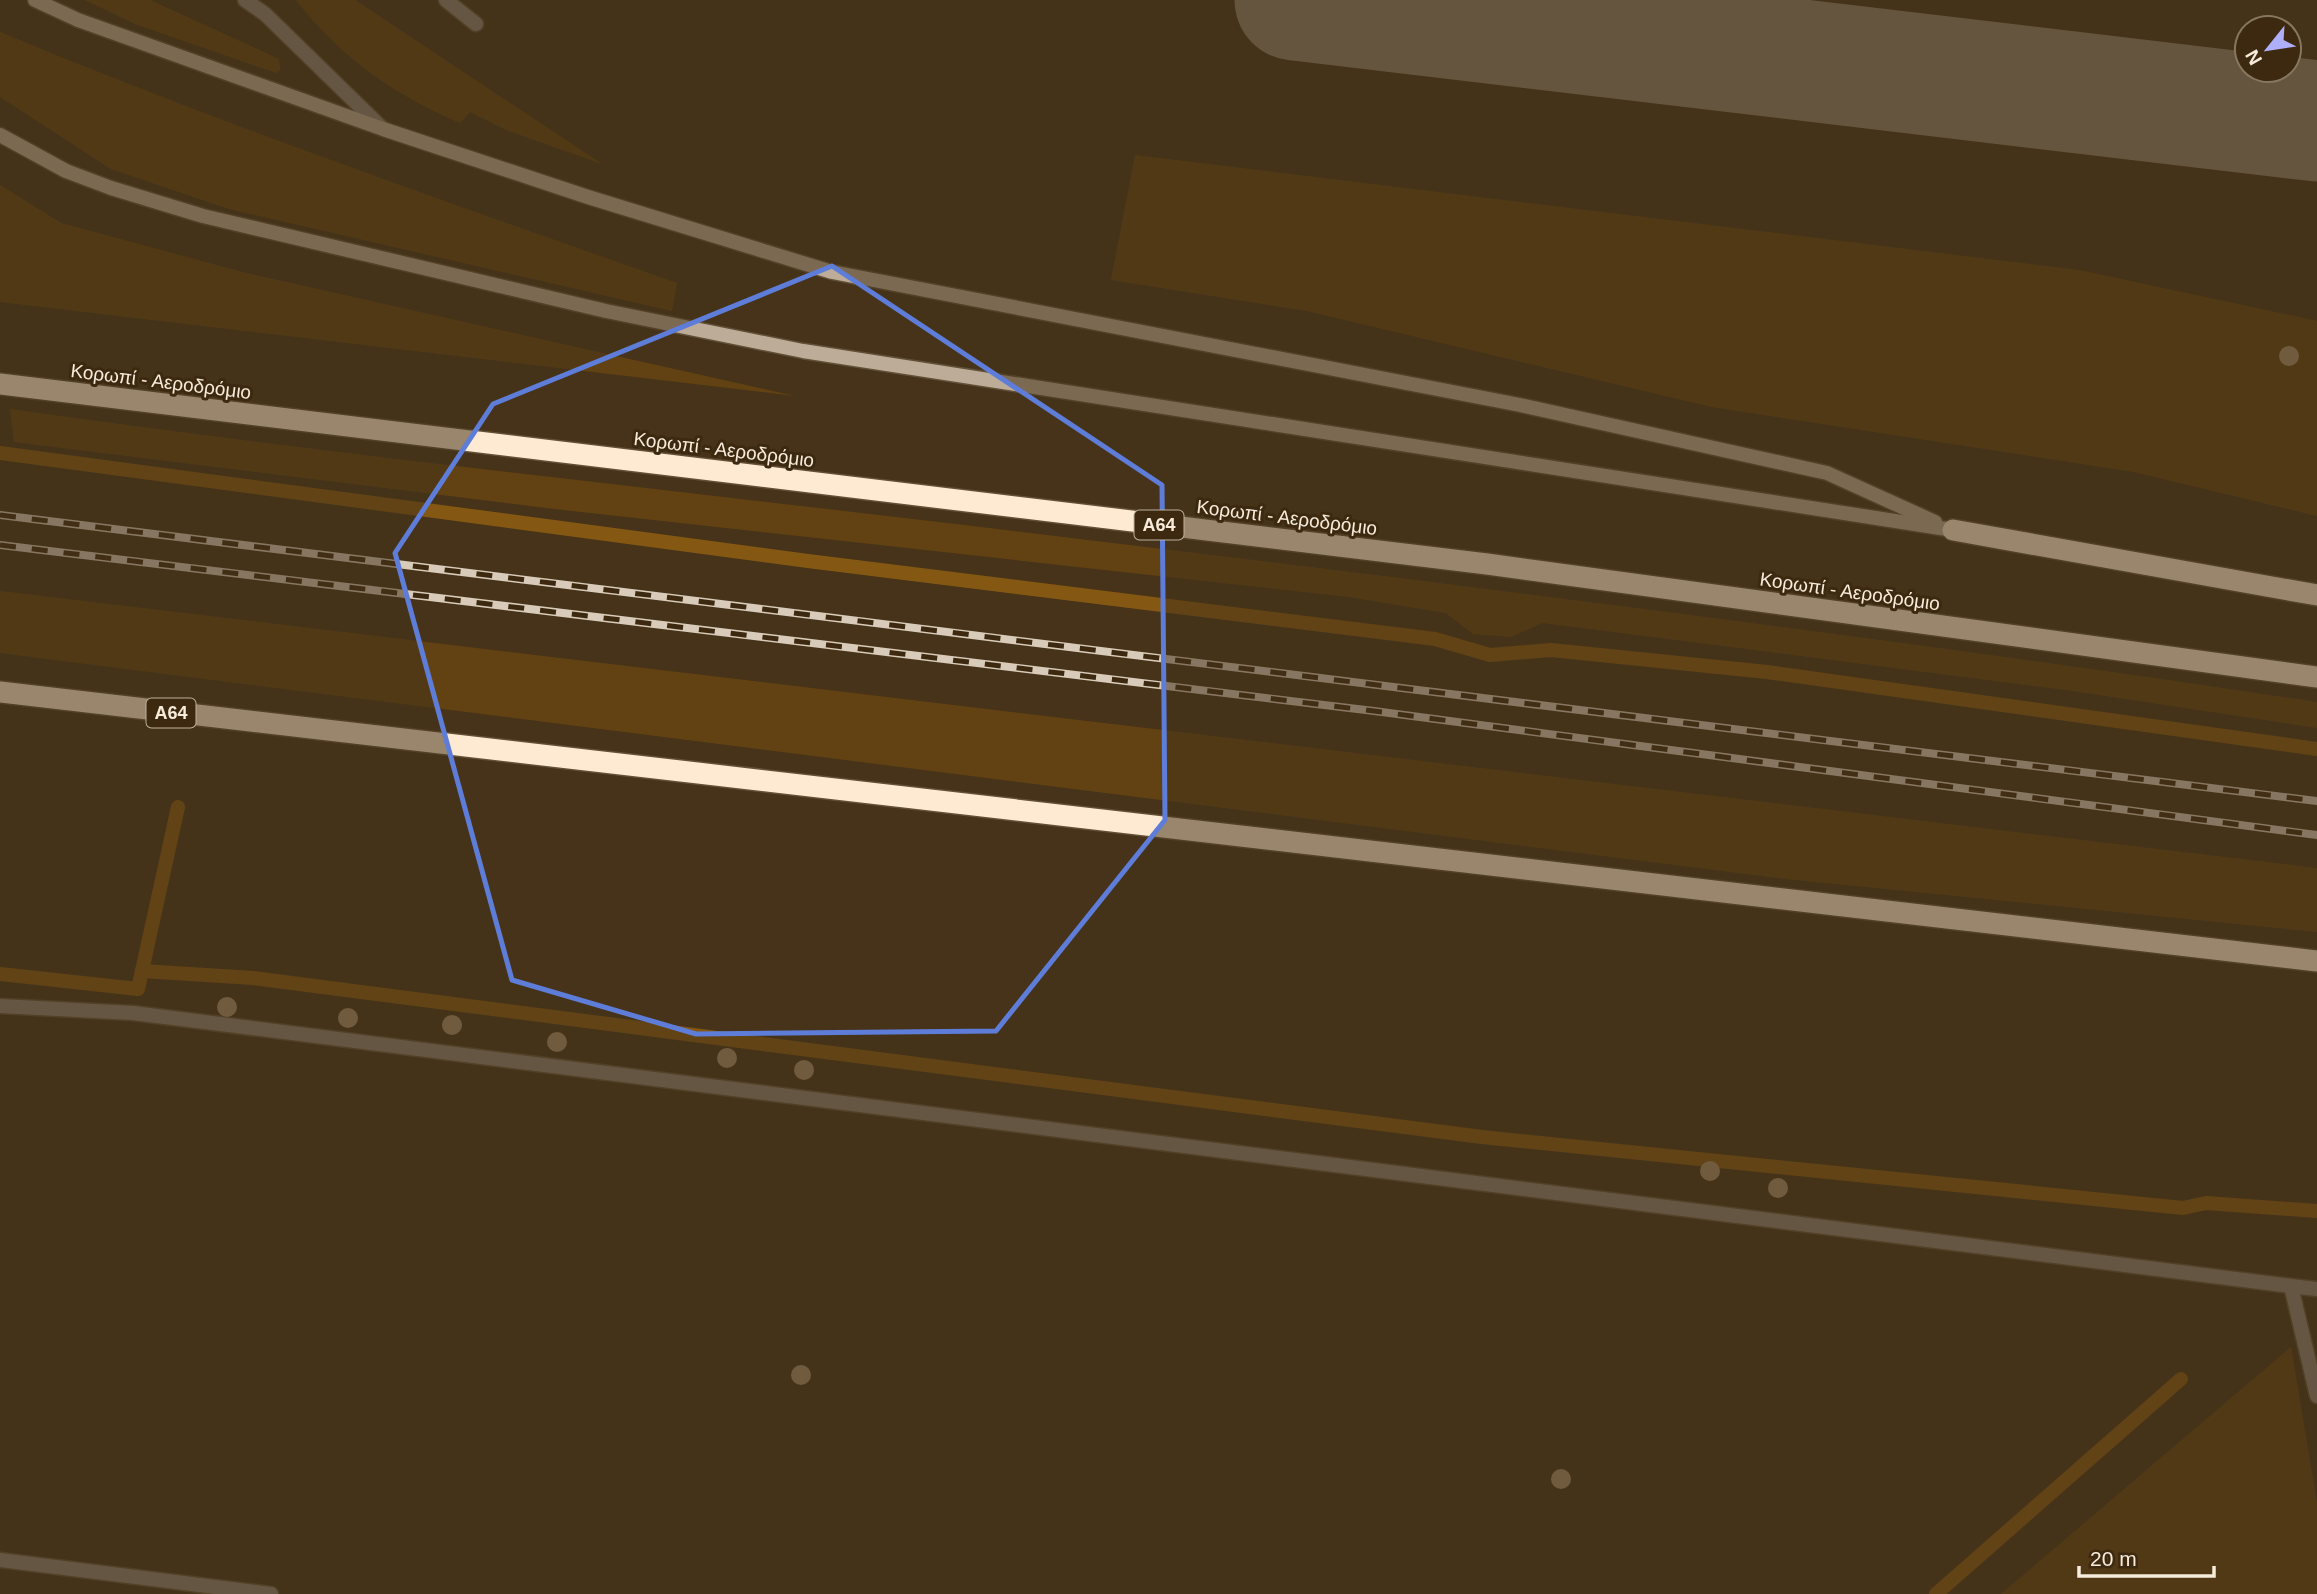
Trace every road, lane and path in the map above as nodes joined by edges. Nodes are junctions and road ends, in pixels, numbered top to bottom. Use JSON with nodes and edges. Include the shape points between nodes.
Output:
{"nodes":[{"id":1,"x":35,"y":0,"type":"edge"},
{"id":2,"x":245,"y":0,"type":"edge"},
{"id":3,"x":446,"y":0,"type":"edge"},
{"id":4,"x":476,"y":24,"type":"dead end"},
{"id":5,"x":383,"y":129,"type":"junction"},
{"id":6,"x":0,"y":135,"type":"edge"},
{"id":7,"x":0,"y":384,"type":"edge"},
{"id":8,"x":1952,"y":530,"type":"junction"},
{"id":9,"x":2317,"y":595,"type":"edge"},
{"id":10,"x":2317,"y":677,"type":"edge"},
{"id":11,"x":0,"y":692,"type":"edge"},
{"id":12,"x":2317,"y":961,"type":"edge"},
{"id":13,"x":0,"y":1006,"type":"edge"},
{"id":14,"x":2291,"y":1286,"type":"junction"},
{"id":15,"x":2317,"y":1289,"type":"edge"},
{"id":16,"x":2317,"y":1396,"type":"edge"},
{"id":17,"x":0,"y":1560,"type":"edge"},
{"id":18,"x":271,"y":1594,"type":"edge"}],
"edges":[{"from":1,"to":5,"type":"street","via":[[78,20]]},
{"from":2,"to":5,"type":"street"},
{"from":3,"to":4,"type":"street"},
{"from":5,"to":8,"type":"street","via":[[832,272],[1520,405],[1827,473]]},
{"from":6,"to":8,"type":"street","via":[[111,188],[203,216],[606,311],[803,351]]},
{"from":7,"to":10,"type":"highway","name":"Κορωπί - Αεροδρόμιο","number":"Α64","via":[[1487,564]]},
{"from":8,"to":9,"type":"highway"},
{"from":11,"to":12,"type":"highway","number":"Α64"},
{"from":13,"to":14,"type":"street","via":[[134,1013]]},
{"from":14,"to":15,"type":"street"},
{"from":14,"to":16,"type":"street"},
{"from":17,"to":18,"type":"street"}]}
